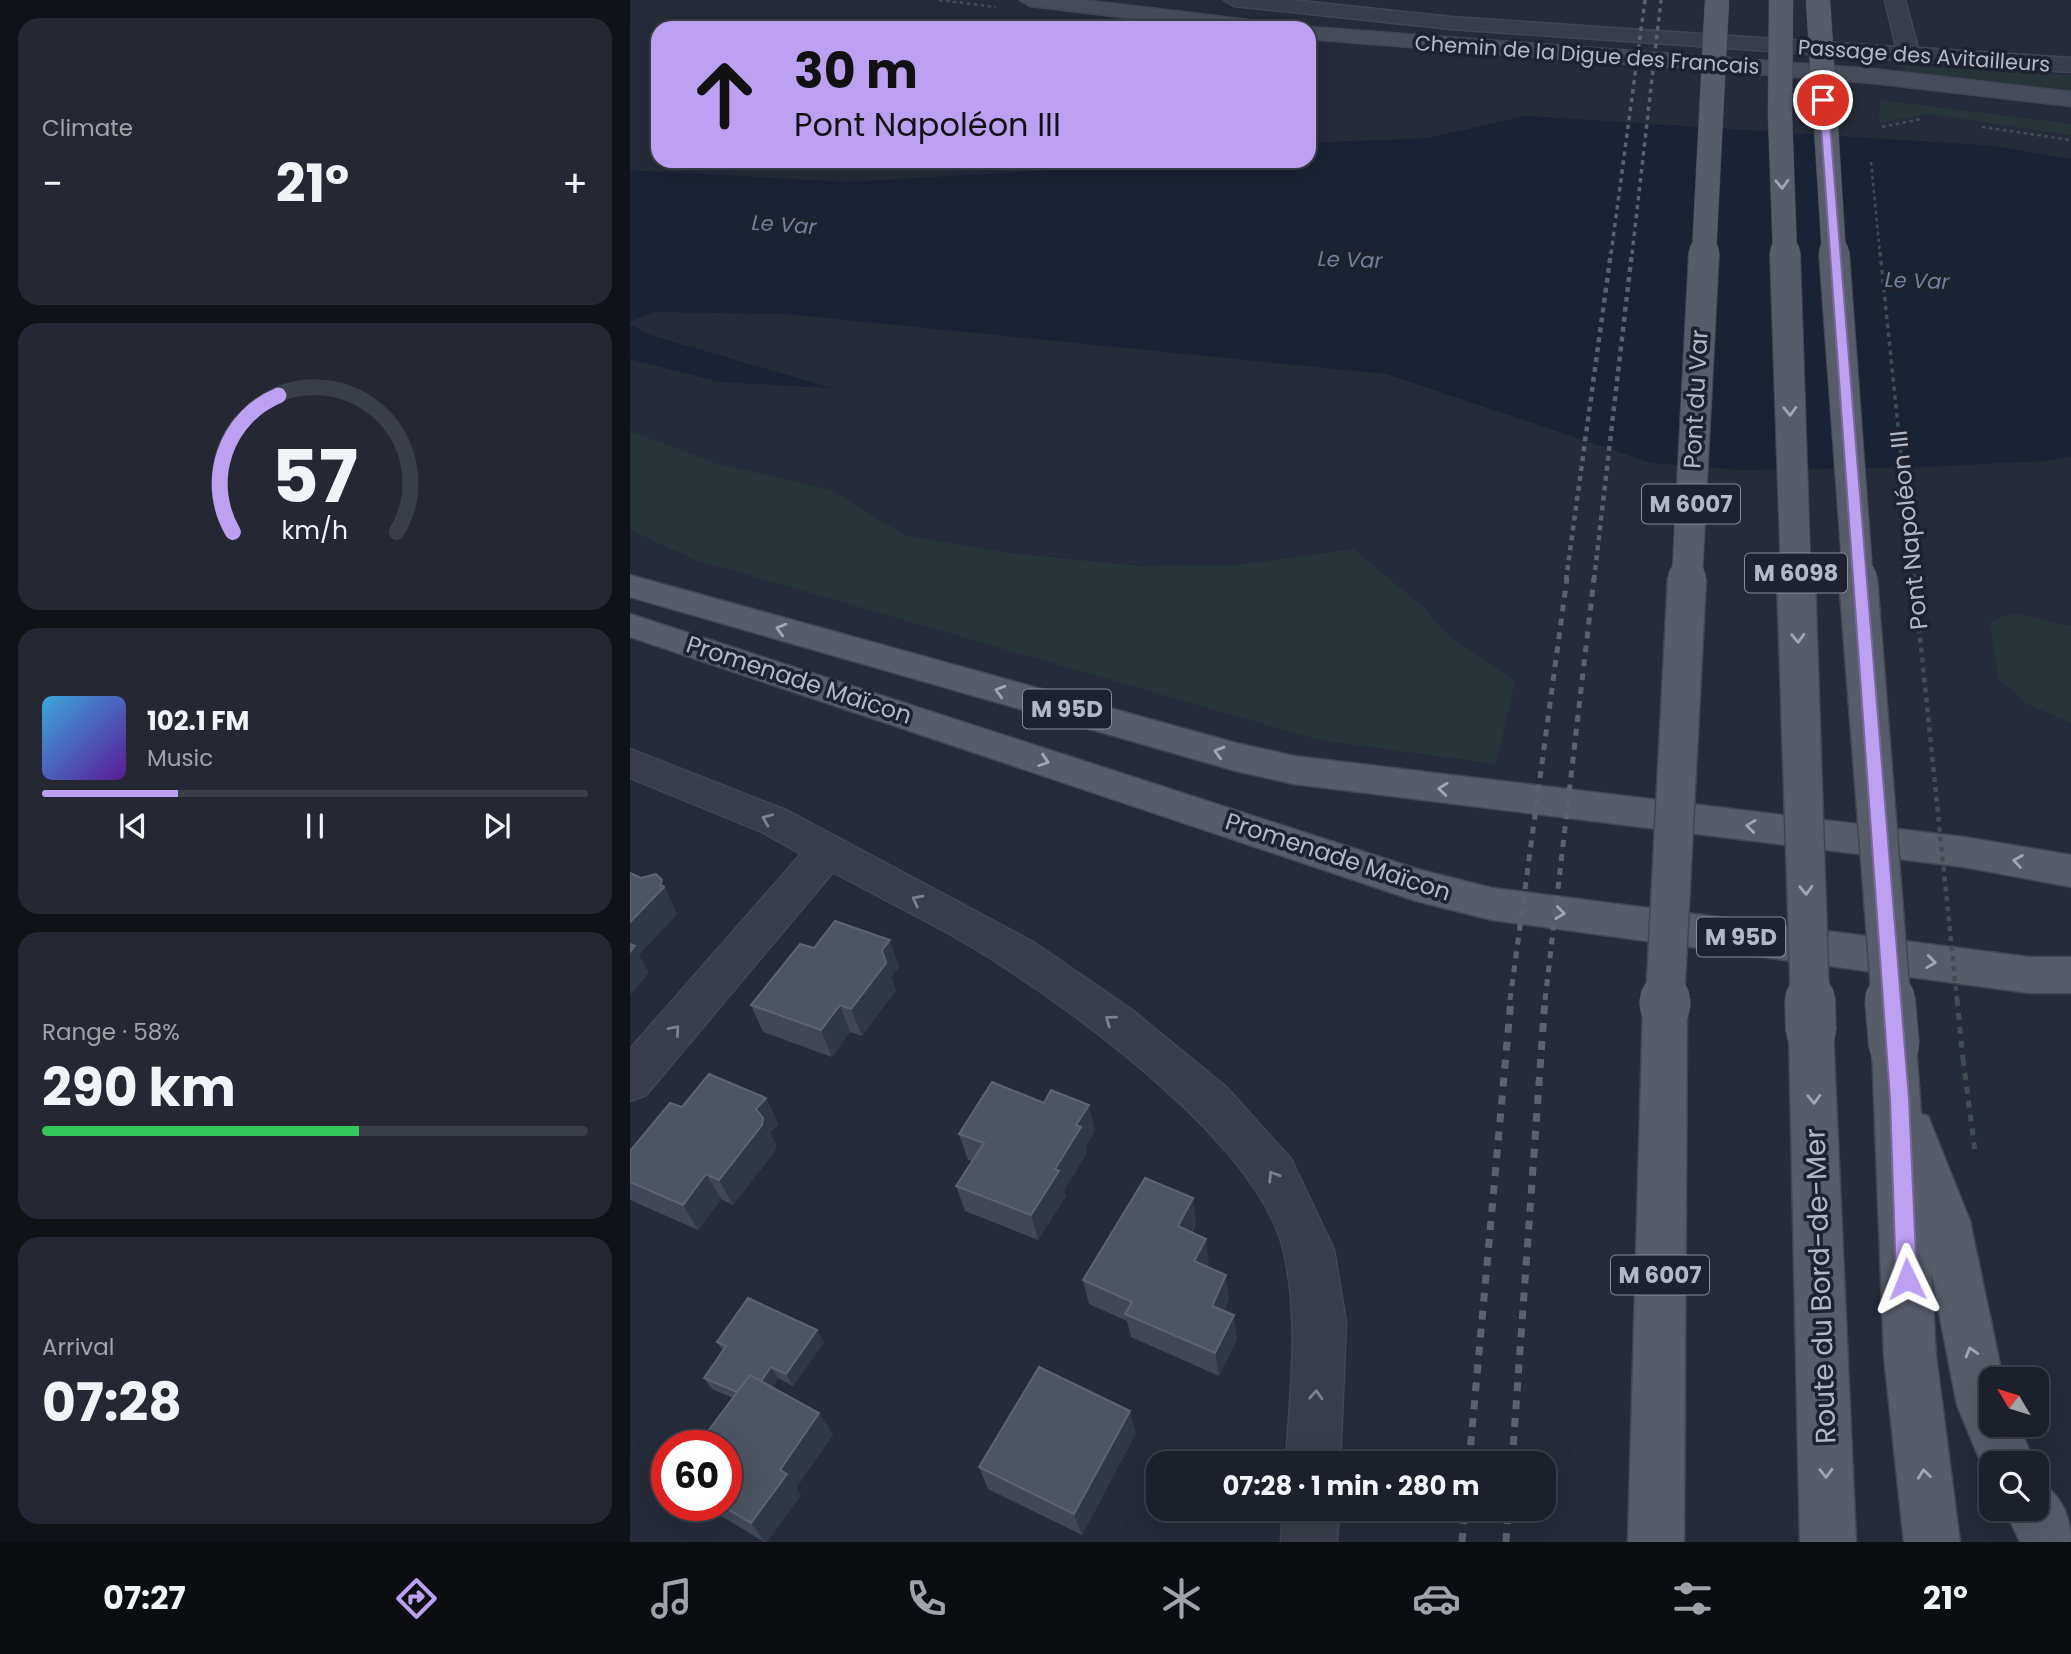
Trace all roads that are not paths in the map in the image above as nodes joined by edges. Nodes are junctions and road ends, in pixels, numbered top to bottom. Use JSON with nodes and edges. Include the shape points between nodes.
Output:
{"nodes":[{"id":1,"x":1030,"y":0,"type":"edge"},
{"id":2,"x":1234,"y":0,"type":"edge"},
{"id":3,"x":1459,"y":0,"type":"edge"},
{"id":4,"x":1717,"y":0,"type":"edge"},
{"id":5,"x":1781,"y":0,"type":"edge"},
{"id":6,"x":1818,"y":0,"type":"edge"},
{"id":7,"x":1895,"y":0,"type":"edge"},
{"id":8,"x":1206,"y":21,"type":"edge"},
{"id":9,"x":1451,"y":23,"type":"junction"},
{"id":10,"x":1316,"y":34,"type":"edge"},
{"id":11,"x":1909,"y":55,"type":"junction"},
{"id":12,"x":2071,"y":65,"type":"edge"},
{"id":13,"x":2071,"y":102,"type":"edge"},
{"id":14,"x":630,"y":586,"type":"edge"},
{"id":15,"x":630,"y":625,"type":"edge"},
{"id":16,"x":630,"y":763,"type":"edge"},
{"id":17,"x":828,"y":850,"type":"junction"},
{"id":18,"x":2071,"y":871,"type":"edge"},
{"id":19,"x":2071,"y":975,"type":"edge"},
{"id":20,"x":630,"y":1081,"type":"edge"},
{"id":21,"x":1899,"y":1099,"type":"junction"},
{"id":22,"x":1314,"y":1451,"type":"edge"},
{"id":23,"x":2001,"y":1451,"type":"edge"},
{"id":24,"x":1310,"y":1521,"type":"edge"},
{"id":25,"x":2039,"y":1521,"type":"edge"},
{"id":26,"x":1309,"y":1542,"type":"edge"},
{"id":27,"x":1656,"y":1542,"type":"edge"},
{"id":28,"x":1828,"y":1542,"type":"edge"},
{"id":29,"x":1932,"y":1542,"type":"edge"},
{"id":30,"x":2051,"y":1542,"type":"edge"}],
"edges":[{"from":1,"to":8,"type":"main road"},
{"from":2,"to":9,"type":"street","name":"Passage des Avitailleurs"},
{"from":3,"to":9,"type":"street"},
{"from":4,"to":27,"type":"main road","name":"Pont du Var","number":"M 6007","bridge":true,"via":[[1665,1007]]},
{"from":5,"to":28,"type":"main road","name":"Route du Bord-de-Mer","number":"M 6098","one_way":true,"bridge":true,"via":[[1780,129]]},
{"from":6,"to":21,"type":"main road","number":"M 6098","bridge":true},
{"from":7,"to":11,"type":"street"},
{"from":9,"to":11,"type":"street","name":"Passage des Avitailleurs"},
{"from":10,"to":13,"type":"main road","name":"Chemin de la Digue des Francais","via":[[1873,76]]},
{"from":11,"to":12,"type":"street","name":"Passage des Avitailleurs"},
{"from":18,"to":14,"type":"main road","name":"Promenade Maïcon","number":"M 95D","one_way":true,"via":[[1964,852],[1294,769],[1236,757]]},
{"from":15,"to":19,"type":"main road","name":"Promenade Maïcon","number":"M 95D","one_way":true,"via":[[1416,885],[1492,904],[2016,973]]},
{"from":17,"to":16,"type":"street","one_way":true,"via":[[774,821]]},
{"from":20,"to":17,"type":"street","one_way":true},
{"from":22,"to":17,"type":"street","one_way":true,"via":[[1320,1322],[1309,1250],[1274,1174],[1211,1102],[1116,1023],[1018,954]]},
{"from":23,"to":21,"type":"main road","one_way":true,"via":[[1964,1328],[1945,1220]]},
{"from":29,"to":21,"type":"main road","number":"M 6098","one_way":true,"via":[[1910,1356]]},
{"from":24,"to":26,"type":"street"},
{"from":25,"to":30,"type":"main road"}]}
